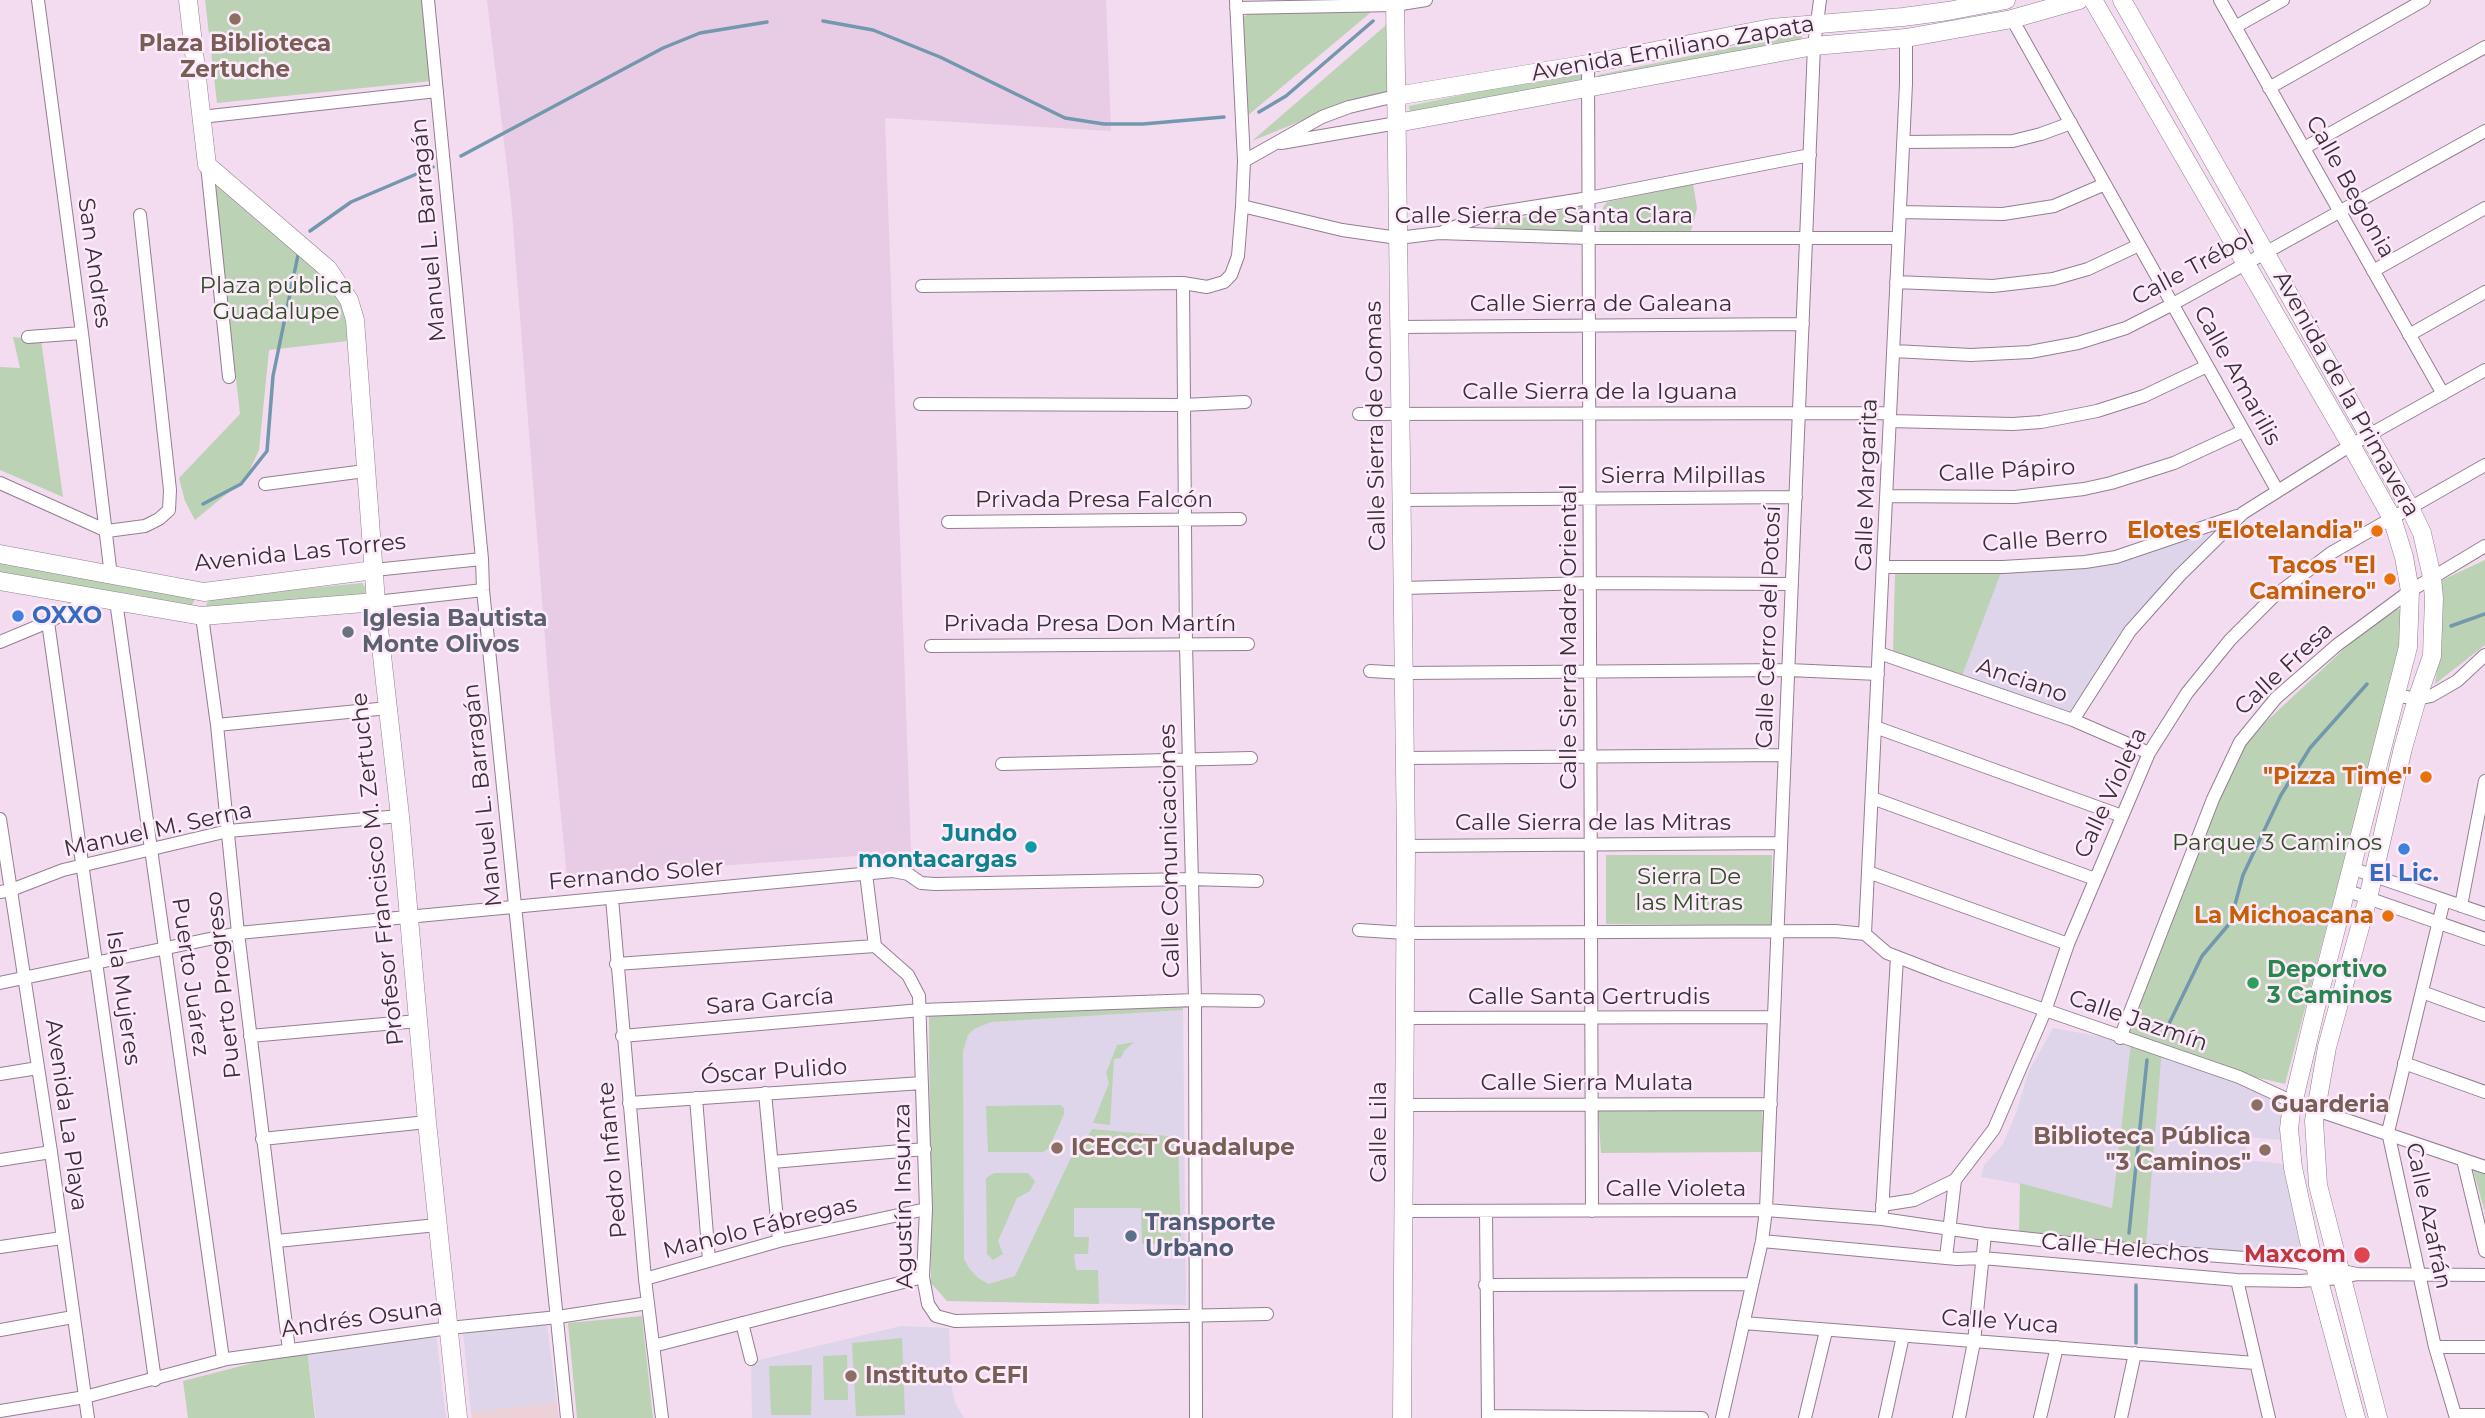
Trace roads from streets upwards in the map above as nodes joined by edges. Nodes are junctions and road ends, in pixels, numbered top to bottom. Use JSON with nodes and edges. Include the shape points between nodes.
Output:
{"nodes":[{"id":1,"x":38,"y":0,"type":"edge"},
{"id":2,"x":188,"y":0,"type":"edge"},
{"id":3,"x":428,"y":0,"type":"edge"},
{"id":4,"x":1426,"y":0,"type":"edge"},
{"id":5,"x":1820,"y":0,"type":"edge"},
{"id":6,"x":2006,"y":0,"type":"edge"},
{"id":7,"x":2079,"y":0,"type":"edge"},
{"id":8,"x":2093,"y":0,"type":"edge"},
{"id":9,"x":2122,"y":0,"type":"edge"},
{"id":10,"x":2220,"y":0,"type":"edge"},
{"id":11,"x":2283,"y":0,"type":"edge"},
{"id":12,"x":2424,"y":0,"type":"edge"},
{"id":13,"x":1395,"y":2,"type":"edge"},
{"id":14,"x":1236,"y":4,"type":"edge"},
{"id":15,"x":2012,"y":19,"type":"junction"},
{"id":16,"x":1817,"y":23,"type":"junction"},
{"id":17,"x":2235,"y":27,"type":"junction"},
{"id":18,"x":1906,"y":38,"type":"junction"},
{"id":19,"x":1814,"y":46,"type":"junction"},
{"id":20,"x":2485,"y":47,"type":"edge"},
{"id":21,"x":1588,"y":64,"type":"junction"},
{"id":22,"x":2269,"y":88,"type":"junction"},
{"id":23,"x":1589,"y":89,"type":"junction"},
{"id":24,"x":437,"y":91,"type":"junction"},
{"id":25,"x":1396,"y":96,"type":"junction"},
{"id":26,"x":201,"y":117,"type":"junction"},
{"id":27,"x":1397,"y":123,"type":"junction"},
{"id":28,"x":2071,"y":123,"type":"junction"},
{"id":29,"x":2485,"y":131,"type":"edge"},
{"id":30,"x":1903,"y":142,"type":"junction"},
{"id":31,"x":1274,"y":144,"type":"junction"},
{"id":32,"x":2304,"y":148,"type":"junction"},
{"id":33,"x":1810,"y":155,"type":"junction"},
{"id":34,"x":1244,"y":161,"type":"junction"},
{"id":35,"x":206,"y":164,"type":"junction"},
{"id":36,"x":2105,"y":184,"type":"junction"},
{"id":37,"x":1589,"y":198,"type":"junction"},
{"id":38,"x":1242,"y":206,"type":"junction"},
{"id":39,"x":2485,"y":208,"type":"edge"},
{"id":40,"x":1900,"y":212,"type":"junction"},
{"id":41,"x":2340,"y":212,"type":"junction"},
{"id":42,"x":140,"y":215,"type":"dead end"},
{"id":43,"x":1439,"y":233,"type":"junction"},
{"id":44,"x":1806,"y":237,"type":"junction"},
{"id":45,"x":1398,"y":238,"type":"junction"},
{"id":46,"x":1898,"y":238,"type":"junction"},
{"id":47,"x":1589,"y":239,"type":"junction"},
{"id":48,"x":2139,"y":245,"type":"junction"},
{"id":49,"x":2267,"y":252,"type":"junction"},
{"id":50,"x":2245,"y":264,"type":"junction"},
{"id":51,"x":2373,"y":271,"type":"junction"},
{"id":52,"x":1896,"y":282,"type":"junction"},
{"id":53,"x":1183,"y":283,"type":"junction"},
{"id":54,"x":922,"y":286,"type":"dead end"},
{"id":55,"x":2485,"y":292,"type":"edge"},
{"id":56,"x":2173,"y":304,"type":"junction"},
{"id":57,"x":1589,"y":324,"type":"junction"},
{"id":58,"x":1803,"y":324,"type":"junction"},
{"id":59,"x":1399,"y":327,"type":"junction"},
{"id":60,"x":82,"y":333,"type":"junction"},
{"id":61,"x":2409,"y":335,"type":"junction"},
{"id":62,"x":28,"y":337,"type":"dead end"},
{"id":63,"x":1894,"y":351,"type":"junction"},
{"id":64,"x":2207,"y":366,"type":"junction"},
{"id":65,"x":2485,"y":370,"type":"edge"},
{"id":66,"x":229,"y":377,"type":"dead end"},
{"id":67,"x":2442,"y":394,"type":"junction"},
{"id":68,"x":1245,"y":402,"type":"dead end"},
{"id":69,"x":920,"y":404,"type":"dead end"},
{"id":70,"x":1183,"y":405,"type":"junction"},
{"id":71,"x":1799,"y":412,"type":"junction"},
{"id":72,"x":1590,"y":413,"type":"junction"},
{"id":73,"x":1359,"y":414,"type":"dead end"},
{"id":74,"x":1400,"y":414,"type":"junction"},
{"id":75,"x":1890,"y":417,"type":"junction"},
{"id":76,"x":2244,"y":431,"type":"junction"},
{"id":77,"x":2370,"y":434,"type":"junction"},
{"id":78,"x":2351,"y":445,"type":"junction"},
{"id":79,"x":2485,"y":465,"type":"edge"},
{"id":80,"x":365,"y":471,"type":"junction"},
{"id":81,"x":0,"y":483,"type":"edge"},
{"id":82,"x":265,"y":484,"type":"dead end"},
{"id":83,"x":2277,"y":490,"type":"junction"},
{"id":84,"x":1887,"y":496,"type":"junction"},
{"id":85,"x":1796,"y":497,"type":"junction"},
{"id":86,"x":1590,"y":498,"type":"junction"},
{"id":87,"x":1402,"y":500,"type":"junction"},
{"id":88,"x":2410,"y":508,"type":"junction"},
{"id":89,"x":2243,"y":513,"type":"junction"},
{"id":90,"x":2392,"y":518,"type":"junction"},
{"id":91,"x":1240,"y":519,"type":"dead end"},
{"id":92,"x":1185,"y":520,"type":"junction"},
{"id":93,"x":948,"y":522,"type":"dead end"},
{"id":94,"x":107,"y":531,"type":"junction"},
{"id":95,"x":2485,"y":546,"type":"edge"},
{"id":96,"x":0,"y":554,"type":"edge"},
{"id":97,"x":482,"y":559,"type":"junction"},
{"id":98,"x":1884,"y":566,"type":"junction"},
{"id":99,"x":374,"y":570,"type":"junction"},
{"id":100,"x":111,"y":576,"type":"junction"},
{"id":101,"x":2431,"y":577,"type":"junction"},
{"id":102,"x":0,"y":581,"type":"edge"},
{"id":103,"x":1590,"y":583,"type":"junction"},
{"id":104,"x":1792,"y":584,"type":"junction"},
{"id":105,"x":1403,"y":588,"type":"junction"},
{"id":106,"x":483,"y":590,"type":"junction"},
{"id":107,"x":2410,"y":591,"type":"junction"},
{"id":108,"x":93,"y":598,"type":"junction"},
{"id":109,"x":116,"y":601,"type":"junction"},
{"id":110,"x":376,"y":603,"type":"junction"},
{"id":111,"x":202,"y":616,"type":"junction"},
{"id":112,"x":48,"y":622,"type":"junction"},
{"id":113,"x":0,"y":642,"type":"edge"},
{"id":114,"x":1248,"y":644,"type":"dead end"},
{"id":115,"x":1186,"y":645,"type":"junction"},
{"id":116,"x":931,"y":646,"type":"dead end"},
{"id":117,"x":1879,"y":653,"type":"junction"},
{"id":118,"x":2485,"y":655,"type":"edge"},
{"id":119,"x":1590,"y":670,"type":"junction"},
{"id":120,"x":1789,"y":670,"type":"junction"},
{"id":121,"x":1370,"y":671,"type":"dead end"},
{"id":122,"x":1404,"y":674,"type":"junction"},
{"id":123,"x":1878,"y":674,"type":"junction"},
{"id":124,"x":2395,"y":695,"type":"junction"},
{"id":125,"x":2417,"y":699,"type":"junction"},
{"id":126,"x":388,"y":708,"type":"junction"},
{"id":127,"x":2073,"y":720,"type":"junction"},
{"id":128,"x":217,"y":725,"type":"junction"},
{"id":129,"x":1875,"y":727,"type":"junction"},
{"id":130,"x":2149,"y":753,"type":"junction"},
{"id":131,"x":1785,"y":755,"type":"junction"},
{"id":132,"x":1591,"y":757,"type":"junction"},
{"id":133,"x":1251,"y":758,"type":"dead end"},
{"id":134,"x":1405,"y":758,"type":"junction"},
{"id":135,"x":1188,"y":761,"type":"junction"},
{"id":136,"x":1002,"y":764,"type":"dead end"},
{"id":137,"x":2485,"y":781,"type":"edge"},
{"id":138,"x":1872,"y":798,"type":"junction"},
{"id":139,"x":400,"y":816,"type":"junction"},
{"id":140,"x":2122,"y":816,"type":"junction"},
{"id":141,"x":0,"y":819,"type":"edge"},
{"id":142,"x":228,"y":831,"type":"junction"},
{"id":143,"x":1782,"y":843,"type":"junction"},
{"id":144,"x":1591,"y":844,"type":"junction"},
{"id":145,"x":1406,"y":846,"type":"junction"},
{"id":146,"x":150,"y":850,"type":"junction"},
{"id":147,"x":82,"y":866,"type":"junction"},
{"id":148,"x":2351,"y":868,"type":"junction"},
{"id":149,"x":1868,"y":872,"type":"junction"},
{"id":150,"x":866,"y":874,"type":"junction"},
{"id":151,"x":2373,"y":875,"type":"junction"},
{"id":152,"x":1191,"y":879,"type":"junction"},
{"id":153,"x":2095,"y":879,"type":"junction"},
{"id":154,"x":1257,"y":881,"type":"dead end"},
{"id":155,"x":2345,"y":890,"type":"junction"},
{"id":156,"x":6,"y":891,"type":"edge"},
{"id":157,"x":611,"y":898,"type":"junction"},
{"id":158,"x":2368,"y":898,"type":"junction"},
{"id":159,"x":2445,"y":900,"type":"junction"},
{"id":160,"x":516,"y":906,"type":"junction"},
{"id":161,"x":2460,"y":906,"type":"junction"},
{"id":162,"x":2485,"y":915,"type":"edge"},
{"id":163,"x":409,"y":917,"type":"junction"},
{"id":164,"x":2438,"y":922,"type":"junction"},
{"id":165,"x":1359,"y":930,"type":"dead end"},
{"id":166,"x":1778,"y":931,"type":"junction"},
{"id":167,"x":1591,"y":932,"type":"junction"},
{"id":168,"x":238,"y":933,"type":"junction"},
{"id":169,"x":1405,"y":933,"type":"junction"},
{"id":170,"x":1865,"y":933,"type":"junction"},
{"id":171,"x":2485,"y":939,"type":"edge"},
{"id":172,"x":2068,"y":944,"type":"junction"},
{"id":173,"x":875,"y":946,"type":"junction"},
{"id":174,"x":165,"y":948,"type":"junction"},
{"id":175,"x":1897,"y":957,"type":"junction"},
{"id":176,"x":98,"y":963,"type":"junction"},
{"id":177,"x":616,"y":964,"type":"junction"},
{"id":178,"x":25,"y":979,"type":"junction"},
{"id":179,"x":0,"y":983,"type":"edge"},
{"id":180,"x":2421,"y":992,"type":"junction"},
{"id":181,"x":1195,"y":1000,"type":"junction"},
{"id":182,"x":1258,"y":1001,"type":"dead end"},
{"id":183,"x":921,"y":1010,"type":"junction"},
{"id":184,"x":2045,"y":1011,"type":"junction"},
{"id":185,"x":2485,"y":1015,"type":"edge"},
{"id":186,"x":1774,"y":1017,"type":"junction"},
{"id":187,"x":1405,"y":1018,"type":"junction"},
{"id":188,"x":1592,"y":1019,"type":"junction"},
{"id":189,"x":418,"y":1021,"type":"junction"},
{"id":190,"x":250,"y":1036,"type":"junction"},
{"id":191,"x":622,"y":1036,"type":"junction"},
{"id":192,"x":2120,"y":1038,"type":"junction"},
{"id":193,"x":2404,"y":1063,"type":"junction"},
{"id":194,"x":38,"y":1068,"type":"junction"},
{"id":195,"x":0,"y":1074,"type":"edge"},
{"id":196,"x":922,"y":1083,"type":"junction"},
{"id":197,"x":2485,"y":1092,"type":"edge"},
{"id":198,"x":765,"y":1093,"type":"junction"},
{"id":199,"x":696,"y":1098,"type":"junction"},
{"id":200,"x":629,"y":1102,"type":"junction"},
{"id":201,"x":2293,"y":1102,"type":"junction"},
{"id":202,"x":1592,"y":1104,"type":"junction"},
{"id":203,"x":1771,"y":1104,"type":"junction"},
{"id":204,"x":1404,"y":1105,"type":"junction"},
{"id":205,"x":2315,"y":1108,"type":"junction"},
{"id":206,"x":427,"y":1122,"type":"junction"},
{"id":207,"x":2388,"y":1132,"type":"junction"},
{"id":208,"x":262,"y":1139,"type":"junction"},
{"id":209,"x":925,"y":1149,"type":"junction"},
{"id":210,"x":51,"y":1152,"type":"junction"},
{"id":211,"x":0,"y":1160,"type":"edge"},
{"id":212,"x":2463,"y":1160,"type":"junction"},
{"id":213,"x":772,"y":1162,"type":"junction"},
{"id":214,"x":2485,"y":1167,"type":"edge"},
{"id":215,"x":1955,"y":1180,"type":"junction"},
{"id":216,"x":1882,"y":1205,"type":"junction"},
{"id":217,"x":926,"y":1209,"type":"junction"},
{"id":218,"x":1766,"y":1210,"type":"junction"},
{"id":219,"x":1403,"y":1211,"type":"junction"},
{"id":220,"x":1592,"y":1211,"type":"junction"},
{"id":221,"x":1486,"y":1212,"type":"junction"},
{"id":222,"x":1881,"y":1219,"type":"junction"},
{"id":223,"x":437,"y":1225,"type":"junction"},
{"id":224,"x":1947,"y":1229,"type":"junction"},
{"id":225,"x":1985,"y":1234,"type":"junction"},
{"id":226,"x":62,"y":1238,"type":"junction"},
{"id":227,"x":277,"y":1241,"type":"junction"},
{"id":228,"x":779,"y":1241,"type":"junction"},
{"id":229,"x":1762,"y":1241,"type":"junction"},
{"id":230,"x":0,"y":1247,"type":"edge"},
{"id":231,"x":2485,"y":1251,"type":"edge"},
{"id":232,"x":1946,"y":1258,"type":"junction"},
{"id":233,"x":1982,"y":1258,"type":"junction"},
{"id":234,"x":709,"y":1260,"type":"junction"},
{"id":235,"x":2316,"y":1272,"type":"junction"},
{"id":236,"x":2346,"y":1274,"type":"junction"},
{"id":237,"x":2485,"y":1275,"type":"edge"},
{"id":238,"x":2419,"y":1276,"type":"junction"},
{"id":239,"x":923,"y":1277,"type":"junction"},
{"id":240,"x":645,"y":1279,"type":"junction"},
{"id":241,"x":2236,"y":1280,"type":"junction"},
{"id":242,"x":1751,"y":1284,"type":"junction"},
{"id":243,"x":1485,"y":1285,"type":"junction"},
{"id":244,"x":648,"y":1303,"type":"junction"},
{"id":245,"x":1266,"y":1314,"type":"dead end"},
{"id":246,"x":1194,"y":1315,"type":"junction"},
{"id":247,"x":74,"y":1317,"type":"junction"},
{"id":248,"x":558,"y":1317,"type":"junction"},
{"id":249,"x":1743,"y":1323,"type":"junction"},
{"id":250,"x":742,"y":1324,"type":"junction"},
{"id":251,"x":449,"y":1328,"type":"junction"},
{"id":252,"x":0,"y":1330,"type":"edge"},
{"id":253,"x":1826,"y":1331,"type":"junction"},
{"id":254,"x":1903,"y":1336,"type":"junction"},
{"id":255,"x":1974,"y":1342,"type":"junction"},
{"id":256,"x":653,"y":1346,"type":"junction"},
{"id":257,"x":2057,"y":1347,"type":"junction"},
{"id":258,"x":2435,"y":1347,"type":"junction"},
{"id":259,"x":2485,"y":1347,"type":"edge"},
{"id":260,"x":289,"y":1350,"type":"junction"},
{"id":261,"x":2136,"y":1353,"type":"junction"},
{"id":262,"x":751,"y":1359,"type":"dead end"},
{"id":263,"x":223,"y":1360,"type":"junction"},
{"id":264,"x":2255,"y":1363,"type":"junction"},
{"id":265,"x":155,"y":1380,"type":"junction"},
{"id":266,"x":85,"y":1397,"type":"junction"},
{"id":267,"x":0,"y":1411,"type":"edge"},
{"id":268,"x":2485,"y":1415,"type":"edge"},
{"id":269,"x":2456,"y":1416,"type":"edge"},
{"id":270,"x":1488,"y":1417,"type":"edge"},
{"id":271,"x":88,"y":1418,"type":"edge"},
{"id":272,"x":458,"y":1418,"type":"edge"},
{"id":273,"x":567,"y":1418,"type":"edge"},
{"id":274,"x":662,"y":1418,"type":"edge"},
{"id":275,"x":1196,"y":1418,"type":"edge"},
{"id":276,"x":1402,"y":1418,"type":"edge"},
{"id":277,"x":1702,"y":1418,"type":"edge"},
{"id":278,"x":1722,"y":1418,"type":"edge"},
{"id":279,"x":1805,"y":1418,"type":"edge"},
{"id":280,"x":1885,"y":1418,"type":"edge"},
{"id":281,"x":1958,"y":1418,"type":"edge"},
{"id":282,"x":2040,"y":1418,"type":"edge"},
{"id":283,"x":2121,"y":1418,"type":"edge"},
{"id":284,"x":2269,"y":1418,"type":"edge"},
{"id":285,"x":2356,"y":1418,"type":"edge"},
{"id":286,"x":2378,"y":1418,"type":"edge"}],
"edges":[{"from":1,"to":60,"type":"street","name":"San Andres"},
{"from":2,"to":26,"type":"street"},
{"from":3,"to":24,"type":"street","name":"Manuel L. Barragán"},
{"from":4,"to":13,"type":"street"},
{"from":5,"to":16,"type":"street","name":"Calle Cerro del Potosí"},
{"from":6,"to":16,"type":"street","name":"Avenida Emiliano Zapata","via":[[1914,16]]},
{"from":7,"to":15,"type":"street","name":"Avenida Emiliano Zapata"},
{"from":8,"to":50,"type":"street","name":"Avenida de la Primavera"},
{"from":9,"to":49,"type":"street","name":"Avenida de la Primavera"},
{"from":10,"to":17,"type":"street","name":"Calle Begonia"},
{"from":11,"to":17,"type":"street"},
{"from":12,"to":22,"type":"street"},
{"from":13,"to":14,"type":"street"},
{"from":13,"to":25,"type":"street","name":"Calle Sierra de Gomas"},
{"from":14,"to":34,"type":"street"},
{"from":15,"to":18,"type":"street","name":"Avenida Emiliano Zapata"},
{"from":15,"to":28,"type":"street","name":"Calle Amarilis"},
{"from":16,"to":19,"type":"street","name":"Calle Cerro del Potosí"},
{"from":16,"to":21,"type":"street","name":"Avenida Emiliano Zapata"},
{"from":17,"to":22,"type":"street","name":"Calle Begonia"},
{"from":18,"to":19,"type":"street","name":"Avenida Emiliano Zapata"},
{"from":18,"to":30,"type":"street","name":"Calle Margarita"},
{"from":19,"to":23,"type":"street","name":"Avenida Emiliano Zapata"},
{"from":19,"to":33,"type":"street","name":"Calle Cerro del Potosí"},
{"from":20,"to":32,"type":"street"},
{"from":21,"to":23,"type":"street","name":"Calle Sierra Madre Oriental"},
{"from":21,"to":25,"type":"street","name":"Avenida Emiliano Zapata"},
{"from":22,"to":32,"type":"street","name":"Calle Begonia"},
{"from":23,"to":27,"type":"street","name":"Avenida Emiliano Zapata"},
{"from":23,"to":37,"type":"street","name":"Calle Sierra Madre Oriental"},
{"from":24,"to":26,"type":"street"},
{"from":24,"to":97,"type":"street","name":"Manuel L. Barragán"},
{"from":25,"to":27,"type":"street","name":"Calle Sierra de Gomas"},
{"from":25,"to":31,"type":"street","name":"Avenida Emiliano Zapata","via":[[1322,117]]},
{"from":26,"to":35,"type":"street"},
{"from":27,"to":31,"type":"street","name":"Avenida Emiliano Zapata"},
{"from":27,"to":45,"type":"street","name":"Calle Sierra de Gomas"},
{"from":28,"to":30,"type":"street","via":[[2013,141]]},
{"from":28,"to":36,"type":"street","name":"Calle Amarilis"},
{"from":29,"to":41,"type":"street","name":"Calle Trébol"},
{"from":30,"to":40,"type":"street","name":"Calle Margarita"},
{"from":31,"to":34,"type":"street","name":"Avenida Emiliano Zapata"},
{"from":32,"to":41,"type":"street","name":"Calle Begonia"},
{"from":33,"to":37,"type":"street"},
{"from":33,"to":44,"type":"street","name":"Calle Cerro del Potosí"},
{"from":34,"to":38,"type":"street"},
{"from":35,"to":66,"type":"street"},
{"from":35,"to":80,"type":"street","name":"Profesor Francisco M. Zertuche","via":[[328,269],[349,300],[355,320]]},
{"from":36,"to":40,"type":"street","via":[[2054,206],[2003,214]]},
{"from":36,"to":48,"type":"street","name":"Calle Amarilis"},
{"from":37,"to":43,"type":"street","via":[[1488,214]]},
{"from":37,"to":47,"type":"street","name":"Calle Sierra Madre Oriental"},
{"from":38,"to":45,"type":"street","name":"Calle Sierra de Santa Clara"},
{"from":38,"to":53,"type":"street","via":[[1238,256],[1231,275],[1207,287]]},
{"from":39,"to":51,"type":"street"},
{"from":40,"to":46,"type":"street","name":"Calle Margarita"},
{"from":41,"to":49,"type":"street","name":"Calle Trébol"},
{"from":41,"to":51,"type":"street","name":"Calle Begonia"},
{"from":42,"to":94,"type":"street","via":[[169,510],[145,526]]},
{"from":43,"to":45,"type":"street","name":"Calle Sierra de Santa Clara"},
{"from":43,"to":47,"type":"street","name":"Calle Sierra de Santa Clara"},
{"from":44,"to":46,"type":"street","name":"Calle Sierra de Santa Clara"},
{"from":44,"to":47,"type":"street","name":"Calle Sierra de Santa Clara"},
{"from":44,"to":58,"type":"street","name":"Calle Cerro del Potosí"},
{"from":45,"to":59,"type":"street","name":"Calle Sierra de Gomas"},
{"from":46,"to":52,"type":"street","name":"Calle Margarita"},
{"from":47,"to":57,"type":"street","name":"Calle Sierra Madre Oriental"},
{"from":48,"to":52,"type":"street","via":[[2088,269],[2053,279],[1993,286]]},
{"from":48,"to":56,"type":"street","name":"Calle Amarilis"},
{"from":49,"to":50,"type":"street","name":"Calle Trébol"},
{"from":49,"to":77,"type":"street","name":"Avenida de la Primavera"},
{"from":50,"to":56,"type":"street","name":"Calle Trébol"},
{"from":50,"to":78,"type":"street","name":"Avenida de la Primavera"},
{"from":51,"to":61,"type":"street","name":"Calle Begonia"},
{"from":52,"to":63,"type":"street","name":"Calle Margarita"},
{"from":53,"to":54,"type":"street"},
{"from":53,"to":70,"type":"street","name":"Calle Comunicaciones"},
{"from":55,"to":61,"type":"street"},
{"from":56,"to":63,"type":"street","name":"Calle Trébol","via":[[2126,328],[2053,348],[1971,355]]},
{"from":56,"to":64,"type":"street","name":"Calle Amarilis"},
{"from":57,"to":58,"type":"street","name":"Calle Sierra de Galeana"},
{"from":57,"to":59,"type":"street","name":"Calle Sierra de Galeana"},
{"from":57,"to":72,"type":"street","name":"Calle Sierra Madre Oriental"},
{"from":58,"to":71,"type":"street","name":"Calle Cerro del Potosí"},
{"from":59,"to":74,"type":"street","name":"Calle Sierra de Gomas"},
{"from":60,"to":62,"type":"street"},
{"from":60,"to":94,"type":"street","name":"San Andres"},
{"from":61,"to":67,"type":"street","name":"Calle Begonia"},
{"from":63,"to":75,"type":"street","name":"Calle Margarita"},
{"from":64,"to":75,"type":"street","name":"Calle Sierra de la Iguana","via":[[2117,405],[2041,422]]},
{"from":64,"to":76,"type":"street","name":"Calle Amarilis"},
{"from":65,"to":67,"type":"street"},
{"from":67,"to":77,"type":"street"},
{"from":68,"to":70,"type":"street"},
{"from":69,"to":70,"type":"street"},
{"from":70,"to":92,"type":"street","name":"Calle Comunicaciones"},
{"from":71,"to":72,"type":"street","name":"Calle Sierra de la Iguana"},
{"from":71,"to":75,"type":"street","name":"Calle Sierra de la Iguana"},
{"from":71,"to":85,"type":"street","name":"Calle Cerro del Potosí"},
{"from":72,"to":74,"type":"street","name":"Calle Sierra de la Iguana"},
{"from":72,"to":86,"type":"street","name":"Calle Sierra Madre Oriental"},
{"from":73,"to":74,"type":"street","name":"Calle Sierra de la Iguana"},
{"from":74,"to":87,"type":"street","name":"Calle Sierra de Gomas"},
{"from":75,"to":84,"type":"street","name":"Calle Margarita"},
{"from":76,"to":83,"type":"street","name":"Calle Amarilis"},
{"from":76,"to":84,"type":"street","name":"Calle Pápiro","via":[[2174,463],[2084,489],[2015,497]]},
{"from":77,"to":78,"type":"street"},
{"from":77,"to":88,"type":"street","name":"Avenida de la Primavera"},
{"from":78,"to":83,"type":"street"},
{"from":78,"to":90,"type":"street","name":"Avenida de la Primavera"},
{"from":79,"to":88,"type":"street","name":"Calle Violeta"},
{"from":80,"to":82,"type":"street"},
{"from":80,"to":99,"type":"street","name":"Profesor Francisco M. Zertuche"},
{"from":81,"to":94,"type":"street"},
{"from":83,"to":89,"type":"street"},
{"from":84,"to":98,"type":"street","name":"Calle Margarita"},
{"from":85,"to":86,"type":"street","name":"Sierra Milpillas"},
{"from":85,"to":104,"type":"street","name":"Calle Cerro del Potosí"},
{"from":86,"to":87,"type":"street","name":"Sierra Milpillas"},
{"from":86,"to":103,"type":"street","name":"Calle Sierra Madre Oriental"},
{"from":87,"to":105,"type":"street","name":"Calle Sierra de Gomas"},
{"from":88,"to":90,"type":"street","name":"Calle Violeta"},
{"from":88,"to":101,"type":"street","name":"Avenida de la Primavera"},
{"from":89,"to":98,"type":"street","name":"Calle Berro","via":[[2116,557],[2033,566]]},
{"from":89,"to":127,"type":"street","via":[[2130,631]]},
{"from":90,"to":107,"type":"street","name":"Avenida de la Primavera"},
{"from":90,"to":130,"type":"street","name":"Calle Violeta","via":[[2331,553],[2272,598],[2187,693]]},
{"from":91,"to":92,"type":"street","name":"Privada Presa Falcón"},
{"from":92,"to":93,"type":"street","name":"Privada Presa Falcón"},
{"from":92,"to":115,"type":"street","name":"Calle Comunicaciones"},
{"from":94,"to":100,"type":"street","name":"San Andres"},
{"from":95,"to":101,"type":"street","name":"Calle Fresa"},
{"from":96,"to":100,"type":"street","name":"Avenida Las Torres"},
{"from":97,"to":99,"type":"street","name":"Avenida Las Torres"},
{"from":97,"to":106,"type":"street","name":"Manuel L. Barragán"},
{"from":98,"to":117,"type":"street","name":"Calle Margarita"},
{"from":99,"to":100,"type":"street","name":"Avenida Las Torres","via":[[204,592]]},
{"from":99,"to":110,"type":"street","name":"Profesor Francisco M. Zertuche"},
{"from":101,"to":107,"type":"street","name":"Calle Fresa"},
{"from":101,"to":125,"type":"street","name":"Avenida de la Primavera","via":[[2432,656]]},
{"from":102,"to":108,"type":"street"},
{"from":103,"to":104,"type":"street"},
{"from":103,"to":105,"type":"street"},
{"from":103,"to":119,"type":"street","name":"Calle Sierra Madre Oriental"},
{"from":104,"to":120,"type":"street","name":"Calle Cerro del Potosí"},
{"from":105,"to":122,"type":"street","name":"Calle Sierra de Gomas"},
{"from":106,"to":110,"type":"street"},
{"from":106,"to":160,"type":"street","name":"Manuel L. Barragán"},
{"from":107,"to":124,"type":"street","name":"Avenida de la Primavera","via":[[2408,647]]},
{"from":107,"to":192,"type":"street","name":"Calle Fresa","via":[[2276,698],[2240,742],[2213,799]]},
{"from":108,"to":109,"type":"street"},
{"from":108,"to":112,"type":"street"},
{"from":109,"to":111,"type":"street"},
{"from":109,"to":146,"type":"street","name":"Puerto Juárez"},
{"from":110,"to":111,"type":"street"},
{"from":110,"to":126,"type":"street","name":"Profesor Francisco M. Zertuche"},
{"from":111,"to":128,"type":"street","name":"Puerto Progreso"},
{"from":112,"to":113,"type":"street"},
{"from":112,"to":147,"type":"street","name":"Isla Mujeres"},
{"from":114,"to":115,"type":"street","name":"Privada Presa Don Martín"},
{"from":115,"to":116,"type":"street","name":"Privada Presa Don Martín"},
{"from":115,"to":135,"type":"street","name":"Calle Comunicaciones"},
{"from":117,"to":123,"type":"street","name":"Calle Margarita"},
{"from":117,"to":127,"type":"street","name":"Anciano"},
{"from":118,"to":125,"type":"street","via":[[2439,692]]},
{"from":119,"to":120,"type":"street"},
{"from":119,"to":122,"type":"street"},
{"from":119,"to":132,"type":"street","name":"Calle Sierra Madre Oriental"},
{"from":120,"to":123,"type":"street"},
{"from":120,"to":131,"type":"street","name":"Calle Cerro del Potosí"},
{"from":121,"to":122,"type":"street"},
{"from":122,"to":134,"type":"street","name":"Calle Sierra de Gomas"},
{"from":123,"to":129,"type":"street","name":"Calle Margarita"},
{"from":124,"to":125,"type":"street"},
{"from":124,"to":148,"type":"street","name":"Avenida de la Primavera"},
{"from":125,"to":151,"type":"street","name":"Avenida de la Primavera"},
{"from":126,"to":128,"type":"street"},
{"from":126,"to":139,"type":"street","name":"Profesor Francisco M. Zertuche"},
{"from":127,"to":130,"type":"street","name":"Anciano"},
{"from":128,"to":142,"type":"street","name":"Puerto Progreso"},
{"from":129,"to":138,"type":"street","name":"Calle Margarita"},
{"from":129,"to":140,"type":"street"},
{"from":130,"to":140,"type":"street","name":"Calle Violeta"},
{"from":131,"to":132,"type":"street"},
{"from":131,"to":143,"type":"street","name":"Calle Cerro del Potosí"},
{"from":132,"to":134,"type":"street"},
{"from":132,"to":144,"type":"street","name":"Calle Sierra Madre Oriental"},
{"from":133,"to":135,"type":"street"},
{"from":134,"to":145,"type":"street","name":"Calle Sierra de Gomas"},
{"from":135,"to":136,"type":"street"},
{"from":135,"to":152,"type":"street","name":"Calle Comunicaciones"},
{"from":137,"to":161,"type":"street"},
{"from":138,"to":149,"type":"street","name":"Calle Margarita"},
{"from":138,"to":153,"type":"street"},
{"from":139,"to":142,"type":"street","name":"Manuel M. Serna"},
{"from":139,"to":163,"type":"street","name":"Profesor Francisco M. Zertuche"},
{"from":140,"to":153,"type":"street","name":"Calle Violeta"},
{"from":141,"to":156,"type":"street","name":"Avenida La Playa"},
{"from":142,"to":146,"type":"street","name":"Manuel M. Serna"},
{"from":142,"to":168,"type":"street","name":"Puerto Progreso"},
{"from":143,"to":144,"type":"street","name":"Calle Sierra de las Mitras"},
{"from":143,"to":166,"type":"street","name":"Calle Cerro del Potosí"},
{"from":144,"to":145,"type":"street","name":"Calle Sierra de las Mitras"},
{"from":144,"to":167,"type":"street","name":"Calle Sierra Madre Oriental"},
{"from":145,"to":169,"type":"street","name":"Calle Lila"},
{"from":146,"to":147,"type":"street","name":"Manuel M. Serna"},
{"from":146,"to":174,"type":"street","name":"Puerto Juárez"},
{"from":147,"to":156,"type":"street","name":"Manuel M. Serna"},
{"from":147,"to":176,"type":"street","name":"Isla Mujeres"},
{"from":148,"to":151,"type":"street"},
{"from":148,"to":155,"type":"street","name":"Avenida de la Primavera"},
{"from":149,"to":170,"type":"street","name":"Calle Margarita"},
{"from":149,"to":172,"type":"street"},
{"from":150,"to":152,"type":"street","name":"Fernando Soler","via":[[901,872],[921,884]]},
{"from":150,"to":157,"type":"street","name":"Fernando Soler"},
{"from":150,"to":173,"type":"street"},
{"from":151,"to":158,"type":"street","name":"Avenida de la Primavera"},
{"from":151,"to":159,"type":"street"},
{"from":152,"to":154,"type":"street","name":"Fernando Soler"},
{"from":152,"to":181,"type":"street","name":"Calle Comunicaciones"},
{"from":153,"to":172,"type":"street","name":"Calle Violeta"},
{"from":155,"to":158,"type":"street"},
{"from":155,"to":201,"type":"street","name":"Avenida de la Primavera"},
{"from":156,"to":178,"type":"street","name":"Avenida La Playa"},
{"from":157,"to":160,"type":"street","name":"Fernando Soler"},
{"from":157,"to":177,"type":"street","name":"Pedro Infante"},
{"from":158,"to":164,"type":"street"},
{"from":158,"to":205,"type":"street","name":"Avenida de la Primavera"},
{"from":159,"to":161,"type":"street"},
{"from":159,"to":164,"type":"street","name":"Calle Azafrán"},
{"from":160,"to":163,"type":"street","name":"Fernando Soler"},
{"from":160,"to":248,"type":"street","name":"Manuel L. Barragán"},
{"from":161,"to":162,"type":"street"},
{"from":163,"to":168,"type":"street","name":"Fernando Soler"},
{"from":163,"to":189,"type":"street","name":"Profesor Francisco M. Zertuche"},
{"from":164,"to":171,"type":"street"},
{"from":164,"to":180,"type":"street","name":"Calle Azafrán"},
{"from":165,"to":169,"type":"street"},
{"from":166,"to":167,"type":"street"},
{"from":166,"to":170,"type":"street"},
{"from":166,"to":186,"type":"street","name":"Calle Cerro del Potosí"},
{"from":167,"to":169,"type":"street"},
{"from":167,"to":188,"type":"street","name":"Calle Sierra Madre Oriental"},
{"from":168,"to":174,"type":"street","name":"Fernando Soler"},
{"from":168,"to":190,"type":"street","name":"Puerto Progreso"},
{"from":169,"to":187,"type":"street","name":"Calle Lila"},
{"from":170,"to":175,"type":"street","name":"Calle Jazmín"},
{"from":172,"to":184,"type":"street","name":"Calle Violeta"},
{"from":173,"to":177,"type":"street"},
{"from":173,"to":183,"type":"street","name":"Agustín Insunza","via":[[913,981]]},
{"from":174,"to":176,"type":"street","name":"Fernando Soler"},
{"from":174,"to":263,"type":"street","name":"Puerto Juárez"},
{"from":175,"to":184,"type":"street","name":"Calle Jazmín"},
{"from":175,"to":216,"type":"street"},
{"from":176,"to":178,"type":"street","name":"Fernando Soler"},
{"from":176,"to":265,"type":"street","name":"Isla Mujeres"},
{"from":177,"to":191,"type":"street","name":"Pedro Infante"},
{"from":178,"to":179,"type":"street","name":"Fernando Soler"},
{"from":178,"to":194,"type":"street","name":"Avenida La Playa"},
{"from":180,"to":185,"type":"street"},
{"from":180,"to":193,"type":"street","name":"Calle Azafrán"},
{"from":181,"to":182,"type":"street","name":"Sara García"},
{"from":181,"to":183,"type":"street","name":"Sara García"},
{"from":181,"to":246,"type":"street","name":"Calle Comunicaciones"},
{"from":183,"to":191,"type":"street","name":"Sara García"},
{"from":183,"to":196,"type":"street","name":"Agustín Insunza"},
{"from":184,"to":192,"type":"street","name":"Calle Jazmín"},
{"from":184,"to":215,"type":"street","name":"Calle Violeta","via":[[1994,1129]]},
{"from":186,"to":188,"type":"street","name":"Calle Santa Gertrudis"},
{"from":186,"to":203,"type":"street","name":"Calle Cerro del Potosí"},
{"from":187,"to":188,"type":"street","name":"Calle Santa Gertrudis"},
{"from":187,"to":204,"type":"street","name":"Calle Lila"},
{"from":188,"to":202,"type":"street","name":"Calle Sierra Madre Oriental"},
{"from":189,"to":190,"type":"street"},
{"from":189,"to":206,"type":"street","name":"Profesor Francisco M. Zertuche"},
{"from":190,"to":208,"type":"street","name":"Puerto Progreso"},
{"from":191,"to":200,"type":"street","name":"Pedro Infante"},
{"from":192,"to":201,"type":"street","name":"Calle Jazmín","via":[[2239,1077]]},
{"from":193,"to":197,"type":"street"},
{"from":193,"to":207,"type":"street","name":"Calle Azafrán"},
{"from":194,"to":195,"type":"street"},
{"from":194,"to":210,"type":"street","name":"Avenida La Playa"},
{"from":196,"to":198,"type":"street","name":"Óscar Pulido"},
{"from":196,"to":209,"type":"street","name":"Agustín Insunza"},
{"from":198,"to":199,"type":"street","name":"Óscar Pulido"},
{"from":198,"to":213,"type":"street"},
{"from":199,"to":200,"type":"street","name":"Óscar Pulido"},
{"from":199,"to":234,"type":"street"},
{"from":200,"to":240,"type":"street","name":"Pedro Infante"},
{"from":201,"to":205,"type":"street","name":"Calle Jazmín"},
{"from":201,"to":235,"type":"street","name":"Avenida de la Primavera","via":[[2289,1129],[2292,1168]]},
{"from":202,"to":203,"type":"street","name":"Calle Sierra Mulata"},
{"from":202,"to":204,"type":"street","name":"Calle Sierra Mulata"},
{"from":202,"to":220,"type":"street","name":"Calle Sierra Madre Oriental"},
{"from":203,"to":218,"type":"street","name":"Calle Cerro del Potosí"},
{"from":204,"to":219,"type":"street","name":"Calle Lila"},
{"from":205,"to":207,"type":"street","name":"Calle Jazmín"},
{"from":205,"to":236,"type":"street","name":"Avenida de la Primavera","via":[[2318,1185]]},
{"from":206,"to":208,"type":"street"},
{"from":206,"to":223,"type":"street","name":"Profesor Francisco M. Zertuche"},
{"from":207,"to":212,"type":"street","name":"Calle Jazmín"},
{"from":207,"to":238,"type":"street","name":"Calle Azafrán"},
{"from":208,"to":227,"type":"street","name":"Puerto Progreso"},
{"from":209,"to":213,"type":"street"},
{"from":209,"to":217,"type":"street","name":"Agustín Insunza"},
{"from":210,"to":211,"type":"street"},
{"from":210,"to":226,"type":"street","name":"Avenida La Playa"},
{"from":212,"to":214,"type":"street","name":"Calle Jazmín"},
{"from":212,"to":231,"type":"street"},
{"from":213,"to":228,"type":"street"},
{"from":215,"to":216,"type":"street","name":"Calle Violeta","via":[[1914,1200]]},
{"from":215,"to":224,"type":"street","name":"Calle Violeta"},
{"from":216,"to":222,"type":"street"},
{"from":217,"to":228,"type":"street","name":"Manolo Fábregas"},
{"from":217,"to":239,"type":"street","name":"Agustín Insunza"},
{"from":218,"to":220,"type":"street","name":"Calle Violeta"},
{"from":218,"to":222,"type":"street","name":"Calle Violeta"},
{"from":218,"to":229,"type":"street","name":"Calle Cerro del Potosí"},
{"from":219,"to":221,"type":"street","name":"Calle Violeta"},
{"from":219,"to":276,"type":"street","name":"Calle Lila"},
{"from":220,"to":221,"type":"street","name":"Calle Violeta"},
{"from":221,"to":243,"type":"street"},
{"from":222,"to":224,"type":"street","name":"Calle Violeta"},
{"from":223,"to":227,"type":"street"},
{"from":223,"to":251,"type":"street","name":"Profesor Francisco M. Zertuche"},
{"from":224,"to":225,"type":"street","name":"Calle Violeta"},
{"from":224,"to":232,"type":"street","name":"Calle Violeta"},
{"from":225,"to":233,"type":"street"},
{"from":225,"to":235,"type":"street","name":"Calle Violeta","via":[[2200,1253]]},
{"from":226,"to":230,"type":"street"},
{"from":226,"to":247,"type":"street","name":"Avenida La Playa"},
{"from":227,"to":260,"type":"street","name":"Puerto Progreso"},
{"from":228,"to":234,"type":"street","name":"Manolo Fábregas"},
{"from":229,"to":232,"type":"street","name":"Calle Helechos"},
{"from":229,"to":242,"type":"street","name":"Calle Cerro del Potosí"},
{"from":232,"to":233,"type":"street","name":"Calle Helechos"},
{"from":233,"to":241,"type":"street","name":"Calle Helechos"},
{"from":233,"to":255,"type":"street"},
{"from":234,"to":240,"type":"street","name":"Manolo Fábregas"},
{"from":235,"to":236,"type":"street","name":"Calle Violeta"},
{"from":235,"to":241,"type":"street","name":"Calle Helechos"},
{"from":235,"to":285,"type":"street","name":"Avenida de la Primavera"},
{"from":236,"to":238,"type":"street"},
{"from":236,"to":286,"type":"street","name":"Avenida de la Primavera"},
{"from":237,"to":238,"type":"street"},
{"from":238,"to":258,"type":"street","name":"Calle Azafrán"},
{"from":239,"to":246,"type":"street","name":"Agustín Insunza","via":[[930,1310],[943,1320]]},
{"from":239,"to":250,"type":"street"},
{"from":240,"to":244,"type":"street","name":"Pedro Infante"},
{"from":241,"to":264,"type":"street"},
{"from":242,"to":243,"type":"street"},
{"from":242,"to":249,"type":"street","name":"Calle Cerro del Potosí"},
{"from":243,"to":270,"type":"street"},
{"from":244,"to":248,"type":"street","name":"Andrés Osuna"},
{"from":244,"to":256,"type":"street","name":"Pedro Infante"},
{"from":245,"to":246,"type":"street","name":"Agustín Insunza"},
{"from":246,"to":275,"type":"street","name":"Calle Comunicaciones"},
{"from":247,"to":252,"type":"street"},
{"from":247,"to":266,"type":"street","name":"Avenida La Playa"},
{"from":248,"to":251,"type":"street","name":"Andrés Osuna"},
{"from":248,"to":273,"type":"street","name":"Manuel L. Barragán"},
{"from":249,"to":253,"type":"street","name":"Calle Yuca"},
{"from":249,"to":278,"type":"street","name":"Calle Cerro del Potosí"},
{"from":250,"to":256,"type":"street"},
{"from":250,"to":262,"type":"street"},
{"from":251,"to":260,"type":"street","name":"Andrés Osuna"},
{"from":251,"to":272,"type":"street","name":"Profesor Francisco M. Zertuche"},
{"from":253,"to":254,"type":"street","name":"Calle Yuca"},
{"from":253,"to":279,"type":"street"},
{"from":254,"to":255,"type":"street","name":"Calle Yuca"},
{"from":254,"to":280,"type":"street"},
{"from":255,"to":257,"type":"street","name":"Calle Yuca"},
{"from":255,"to":281,"type":"street"},
{"from":256,"to":274,"type":"street","name":"Pedro Infante"},
{"from":257,"to":261,"type":"street","name":"Calle Yuca"},
{"from":257,"to":282,"type":"street"},
{"from":258,"to":259,"type":"street"},
{"from":258,"to":269,"type":"street","name":"Calle Azafrán"},
{"from":260,"to":263,"type":"street","name":"Andrés Osuna"},
{"from":261,"to":264,"type":"street","name":"Calle Yuca"},
{"from":261,"to":283,"type":"street"},
{"from":263,"to":265,"type":"street","name":"Andrés Osuna"},
{"from":264,"to":284,"type":"street"},
{"from":265,"to":266,"type":"street","name":"Andrés Osuna"},
{"from":266,"to":267,"type":"street","name":"Andrés Osuna"},
{"from":266,"to":271,"type":"street","name":"Avenida La Playa"},
{"from":268,"to":269,"type":"street"},
{"from":270,"to":277,"type":"street"}]}
